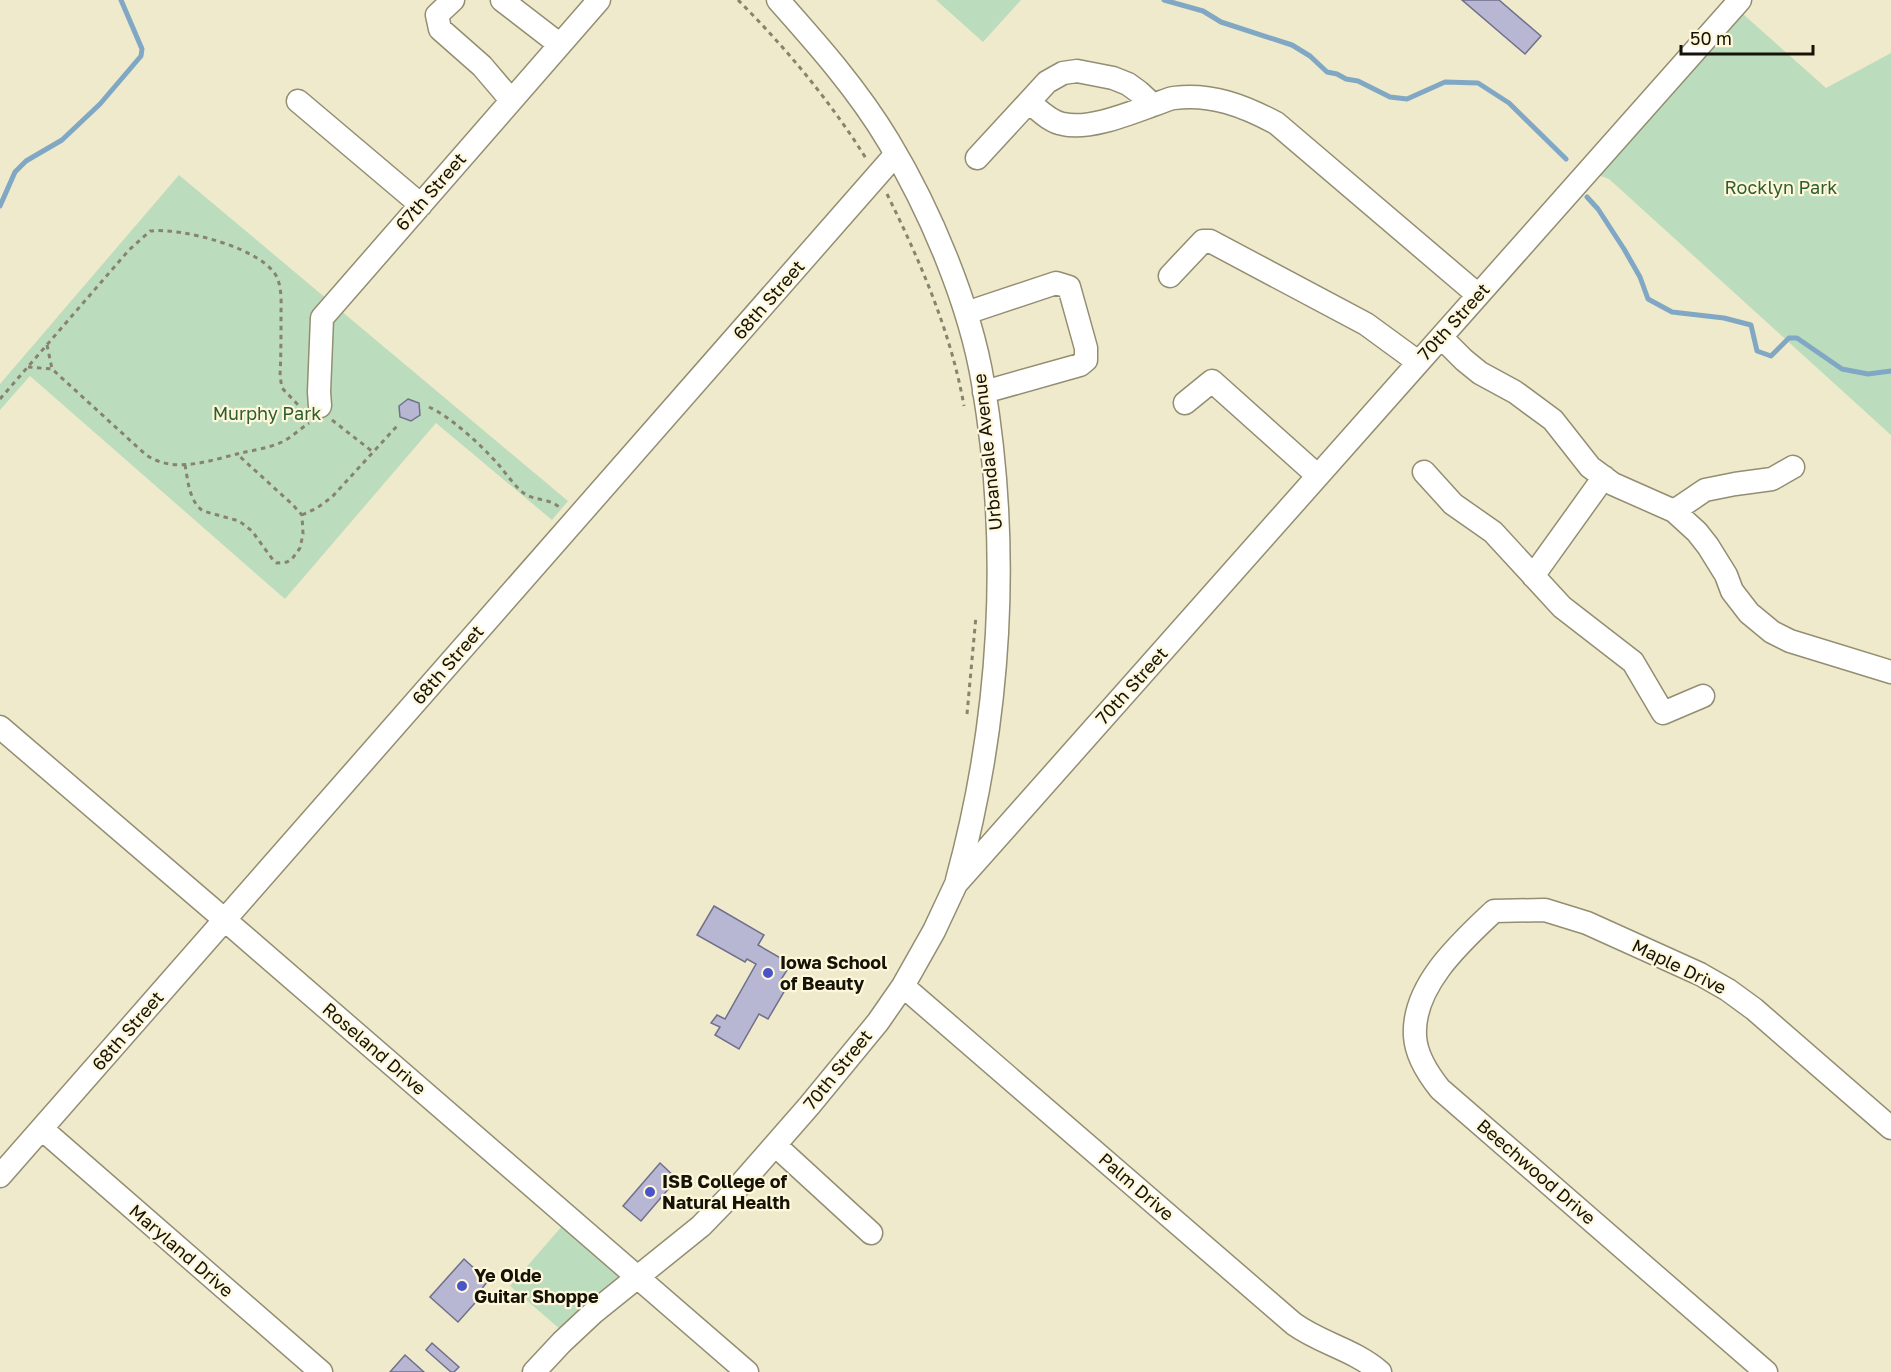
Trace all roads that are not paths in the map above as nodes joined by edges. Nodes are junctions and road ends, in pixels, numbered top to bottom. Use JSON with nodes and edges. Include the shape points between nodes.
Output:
{"nodes":[{"id":1,"x":453,"y":0,"type":"edge"},
{"id":2,"x":502,"y":0,"type":"edge"},
{"id":3,"x":599,"y":0,"type":"edge"},
{"id":4,"x":778,"y":0,"type":"edge"},
{"id":5,"x":1740,"y":0,"type":"edge"},
{"id":6,"x":559,"y":44,"type":"junction"},
{"id":7,"x":298,"y":100,"type":"dead end"},
{"id":8,"x":511,"y":100,"type":"junction"},
{"id":9,"x":1029,"y":102,"type":"junction"},
{"id":10,"x":1153,"y":105,"type":"junction"},
{"id":11,"x":896,"y":154,"type":"junction"},
{"id":12,"x":976,"y":158,"type":"dead end"},
{"id":13,"x":421,"y":204,"type":"junction"},
{"id":14,"x":1170,"y":276,"type":"dead end"},
{"id":15,"x":1478,"y":295,"type":"junction"},
{"id":16,"x":966,"y":313,"type":"junction"},
{"id":17,"x":1441,"y":337,"type":"junction"},
{"id":18,"x":1418,"y":362,"type":"junction"},
{"id":19,"x":984,"y":392,"type":"junction"},
{"id":20,"x":1185,"y":403,"type":"dead end"},
{"id":21,"x":317,"y":414,"type":"road end"},
{"id":22,"x":1793,"y":466,"type":"dead end"},
{"id":23,"x":1424,"y":472,"type":"dead end"},
{"id":24,"x":1318,"y":476,"type":"junction"},
{"id":25,"x":1604,"y":477,"type":"junction"},
{"id":26,"x":1674,"y":511,"type":"junction"},
{"id":27,"x":1533,"y":576,"type":"junction"},
{"id":28,"x":1891,"y":672,"type":"edge"},
{"id":29,"x":1703,"y":696,"type":"dead end"},
{"id":30,"x":0,"y":728,"type":"edge"},
{"id":31,"x":956,"y":884,"type":"junction"},
{"id":32,"x":225,"y":920,"type":"junction"},
{"id":33,"x":1469,"y":934,"type":"joint"},
{"id":34,"x":903,"y":986,"type":"junction"},
{"id":35,"x":1891,"y":1128,"type":"edge"},
{"id":36,"x":42,"y":1129,"type":"junction"},
{"id":37,"x":775,"y":1145,"type":"junction"},
{"id":38,"x":0,"y":1176,"type":"edge"},
{"id":39,"x":871,"y":1233,"type":"dead end"},
{"id":40,"x":638,"y":1278,"type":"junction"},
{"id":41,"x":321,"y":1372,"type":"edge"},
{"id":42,"x":534,"y":1372,"type":"edge"},
{"id":43,"x":747,"y":1372,"type":"edge"},
{"id":44,"x":1380,"y":1372,"type":"edge"},
{"id":45,"x":1766,"y":1372,"type":"edge"}],
"edges":[{"from":1,"to":8,"type":"street","via":[[437,15],[440,29],[482,66]]},
{"from":2,"to":6,"type":"street"},
{"from":3,"to":6,"type":"street","name":"67th Street"},
{"from":4,"to":11,"type":"street","name":"Urbandale Avenue","via":[[851,86]]},
{"from":5,"to":15,"type":"street","name":"70th Street"},
{"from":6,"to":8,"type":"street","name":"67th Street"},
{"from":7,"to":13,"type":"street"},
{"from":8,"to":13,"type":"street","name":"67th Street"},
{"from":9,"to":10,"type":"street","via":[[1050,119],[1083,125]]},
{"from":9,"to":10,"type":"street","via":[[1047,82],[1077,71],[1128,84]]},
{"from":9,"to":12,"type":"street"},
{"from":10,"to":15,"type":"street","via":[[1173,98],[1198,97],[1231,102],[1276,123]]},
{"from":11,"to":16,"type":"street","name":"Urbandale Avenue","via":[[940,243]]},
{"from":11,"to":32,"type":"street","name":"68th Street"},
{"from":13,"to":21,"type":"street","name":"67th Street","via":[[322,318]]},
{"from":14,"to":18,"type":"street","via":[[1203,241],[1210,241],[1366,324]]},
{"from":15,"to":17,"type":"street","name":"70th Street"},
{"from":16,"to":19,"type":"street","name":"Urbandale Avenue"},
{"from":16,"to":19,"type":"street","via":[[1056,283],[1069,287],[1086,348],[1086,360],[1080,365]]},
{"from":17,"to":18,"type":"street","name":"70th Street"},
{"from":17,"to":25,"type":"street","via":[[1480,373],[1553,420],[1590,467]]},
{"from":18,"to":24,"type":"street","name":"70th Street"},
{"from":19,"to":31,"type":"street","name":"Urbandale Avenue","via":[[997,499],[999,617],[988,735]]},
{"from":20,"to":24,"type":"street","via":[[1212,381]]},
{"from":22,"to":26,"type":"street","via":[[1772,479],[1705,490]]},
{"from":23,"to":27,"type":"street","via":[[1453,504],[1493,532]]},
{"from":24,"to":31,"type":"street","name":"70th Street"},
{"from":25,"to":26,"type":"street"},
{"from":25,"to":27,"type":"street"},
{"from":26,"to":28,"type":"street","via":[[1703,539],[1749,613],[1772,632]]},
{"from":27,"to":29,"type":"street","via":[[1563,607],[1633,662],[1663,713]]},
{"from":30,"to":32,"type":"street","name":"Roseland Drive"},
{"from":31,"to":34,"type":"street","name":"70th Street"},
{"from":32,"to":36,"type":"street","name":"68th Street"},
{"from":32,"to":40,"type":"street","name":"Roseland Drive"},
{"from":33,"to":35,"type":"street","name":"Maple Drive","via":[[1494,911],[1545,910],[1587,923],[1700,974],[1754,1010]]},
{"from":33,"to":45,"type":"street","name":"Beechwood Drive","via":[[1430,979],[1418,1012],[1415,1036],[1428,1074],[1440,1089]]},
{"from":34,"to":37,"type":"street","name":"70th Street"},
{"from":34,"to":44,"type":"street","name":"Palm Drive","via":[[1294,1324],[1359,1356]]},
{"from":36,"to":38,"type":"street","name":"68th Street"},
{"from":36,"to":41,"type":"street","name":"Maryland Drive"},
{"from":37,"to":39,"type":"street"},
{"from":37,"to":40,"type":"street","name":"70th Street","via":[[701,1226]]},
{"from":40,"to":42,"type":"street","name":"70th Street","via":[[577,1327]]},
{"from":40,"to":43,"type":"street","name":"Roseland Drive"}]}
